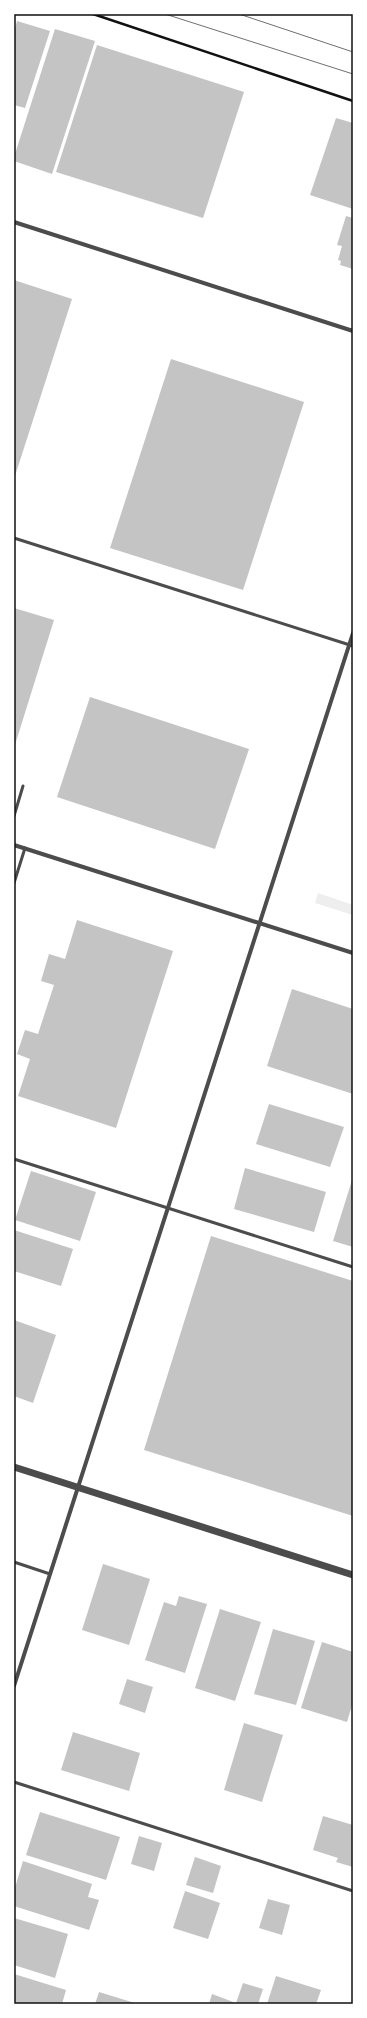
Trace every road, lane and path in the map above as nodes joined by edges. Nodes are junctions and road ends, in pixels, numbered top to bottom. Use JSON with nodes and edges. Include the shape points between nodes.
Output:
{"nodes":[{"id":1,"x":93,"y":14,"type":"edge"},
{"id":2,"x":353,"y":101,"type":"edge"},
{"id":3,"x":14,"y":222,"type":"edge"},
{"id":4,"x":353,"y":331,"type":"edge"},
{"id":5,"x":14,"y":538,"type":"edge"},
{"id":6,"x":353,"y":633,"type":"edge"},
{"id":7,"x":351,"y":646,"type":"edge"},
{"id":8,"x":23,"y":786,"type":"dead end"},
{"id":9,"x":14,"y":816,"type":"edge"},
{"id":10,"x":14,"y":845,"type":"edge"},
{"id":11,"x":25,"y":848,"type":"junction"},
{"id":12,"x":14,"y":884,"type":"edge"},
{"id":13,"x":260,"y":923,"type":"junction"},
{"id":14,"x":353,"y":953,"type":"edge"},
{"id":15,"x":14,"y":1159,"type":"edge"},
{"id":16,"x":168,"y":1208,"type":"junction"},
{"id":17,"x":353,"y":1267,"type":"edge"},
{"id":18,"x":14,"y":1467,"type":"edge"},
{"id":19,"x":78,"y":1487,"type":"junction"},
{"id":20,"x":14,"y":1562,"type":"edge"},
{"id":21,"x":50,"y":1574,"type":"junction"},
{"id":22,"x":353,"y":1575,"type":"edge"},
{"id":23,"x":14,"y":1686,"type":"edge"},
{"id":24,"x":14,"y":1782,"type":"edge"},
{"id":25,"x":353,"y":1891,"type":"edge"}],
"edges":[{"from":1,"to":2,"type":"path"},
{"from":3,"to":4,"type":"street"},
{"from":5,"to":7,"type":"lane"},
{"from":6,"to":7,"type":"street"},
{"from":7,"to":13,"type":"street"},
{"from":8,"to":9,"type":"lane"},
{"from":10,"to":11,"type":"street"},
{"from":11,"to":12,"type":"lane"},
{"from":11,"to":13,"type":"street"},
{"from":13,"to":14,"type":"street"},
{"from":13,"to":16,"type":"street"},
{"from":15,"to":16,"type":"lane"},
{"from":16,"to":17,"type":"lane"},
{"from":16,"to":19,"type":"street"},
{"from":18,"to":19,"type":"street"},
{"from":19,"to":21,"type":"street"},
{"from":19,"to":22,"type":"street"},
{"from":20,"to":21,"type":"lane"},
{"from":21,"to":23,"type":"street"},
{"from":24,"to":25,"type":"lane"}]}
